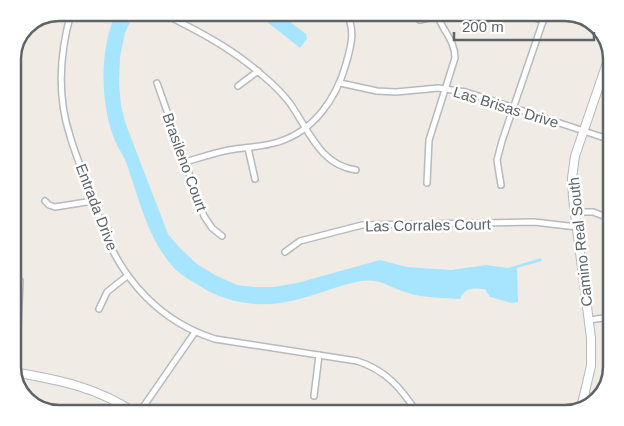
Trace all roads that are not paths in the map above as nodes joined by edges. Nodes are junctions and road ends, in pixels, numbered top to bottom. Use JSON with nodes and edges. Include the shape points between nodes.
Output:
{"nodes":[{"id":1,"x":70,"y":21,"type":"edge"},
{"id":2,"x":178,"y":21,"type":"edge"},
{"id":3,"x":350,"y":21,"type":"edge"},
{"id":4,"x":440,"y":21,"type":"edge"},
{"id":5,"x":543,"y":21,"type":"edge"},
{"id":6,"x":258,"y":71,"type":"junction"},
{"id":7,"x":603,"y":75,"type":"edge"},
{"id":8,"x":158,"y":83,"type":"dead end"},
{"id":9,"x":340,"y":83,"type":"junction"},
{"id":10,"x":238,"y":86,"type":"dead end"},
{"id":11,"x":445,"y":89,"type":"junction"},
{"id":12,"x":513,"y":107,"type":"junction"},
{"id":13,"x":306,"y":128,"type":"junction"},
{"id":14,"x":584,"y":131,"type":"junction"},
{"id":15,"x":603,"y":137,"type":"edge"},
{"id":16,"x":248,"y":148,"type":"junction"},
{"id":17,"x":185,"y":162,"type":"junction"},
{"id":18,"x":356,"y":170,"type":"dead end"},
{"id":19,"x":255,"y":179,"type":"dead end"},
{"id":20,"x":427,"y":183,"type":"dead end"},
{"id":21,"x":501,"y":185,"type":"dead end"},
{"id":22,"x":45,"y":201,"type":"dead end"},
{"id":23,"x":94,"y":201,"type":"junction"},
{"id":24,"x":574,"y":212,"type":"junction"},
{"id":25,"x":603,"y":216,"type":"edge"},
{"id":26,"x":577,"y":227,"type":"junction"},
{"id":27,"x":222,"y":236,"type":"dead end"},
{"id":28,"x":285,"y":252,"type":"dead end"},
{"id":29,"x":128,"y":276,"type":"junction"},
{"id":30,"x":99,"y":309,"type":"dead end"},
{"id":31,"x":603,"y":318,"type":"edge"},
{"id":32,"x":589,"y":320,"type":"junction"},
{"id":33,"x":195,"y":332,"type":"junction"},
{"id":34,"x":319,"y":355,"type":"junction"},
{"id":35,"x":22,"y":374,"type":"edge"},
{"id":36,"x":314,"y":396,"type":"dead end"},
{"id":37,"x":584,"y":399,"type":"edge"},
{"id":38,"x":121,"y":405,"type":"edge"},
{"id":39,"x":145,"y":405,"type":"edge"},
{"id":40,"x":411,"y":405,"type":"edge"}],
"edges":[{"from":1,"to":23,"type":"street","name":"Entrada Drive","via":[[63,54],[62,94],[69,135]]},
{"from":2,"to":6,"type":"street"},
{"from":3,"to":9,"type":"street","via":[[352,38]]},
{"from":4,"to":11,"type":"street","via":[[455,51]]},
{"from":5,"to":12,"type":"street"},
{"from":6,"to":10,"type":"street"},
{"from":6,"to":13,"type":"street","via":[[281,93]]},
{"from":7,"to":14,"type":"street","name":"Camino Real South"},
{"from":8,"to":17,"type":"street","name":"Brasileno Court"},
{"from":9,"to":11,"type":"street","name":"Las Brisas Drive","via":[[386,92]]},
{"from":9,"to":13,"type":"street","via":[[329,104]]},
{"from":11,"to":12,"type":"street","name":"Las Brisas Drive"},
{"from":11,"to":20,"type":"street","via":[[429,140]]},
{"from":12,"to":14,"type":"street","name":"Las Brisas Drive"},
{"from":12,"to":21,"type":"street","via":[[498,157]]},
{"from":13,"to":16,"type":"street","via":[[278,142]]},
{"from":13,"to":18,"type":"street","via":[[320,149],[334,162]]},
{"from":14,"to":15,"type":"street","name":"Las Brisas Drive"},
{"from":14,"to":24,"type":"street","name":"Camino Real South","via":[[573,172]]},
{"from":16,"to":17,"type":"street"},
{"from":16,"to":19,"type":"street"},
{"from":17,"to":27,"type":"street","name":"Brasileno Court","via":[[204,216]]},
{"from":22,"to":23,"type":"street","via":[[55,207]]},
{"from":23,"to":29,"type":"street","name":"Entrada Drive","via":[[110,245]]},
{"from":24,"to":25,"type":"street"},
{"from":24,"to":26,"type":"street","name":"Camino Real South"},
{"from":26,"to":28,"type":"street","name":"Las Corrales Court","via":[[534,222],[362,225],[300,241]]},
{"from":26,"to":32,"type":"street","name":"Camino Real South"},
{"from":29,"to":30,"type":"street","via":[[107,292]]},
{"from":29,"to":33,"type":"street","name":"Entrada Drive","via":[[149,301]]},
{"from":31,"to":32,"type":"street"},
{"from":32,"to":37,"type":"street","name":"Camino Real South","via":[[592,352]]},
{"from":33,"to":34,"type":"street","name":"Entrada Drive","via":[[227,342]]},
{"from":33,"to":39,"type":"street"},
{"from":34,"to":36,"type":"street"},
{"from":34,"to":40,"type":"street","name":"Entrada Drive","via":[[357,361],[374,368],[398,387]]},
{"from":35,"to":38,"type":"street","via":[[80,386]]}]}
